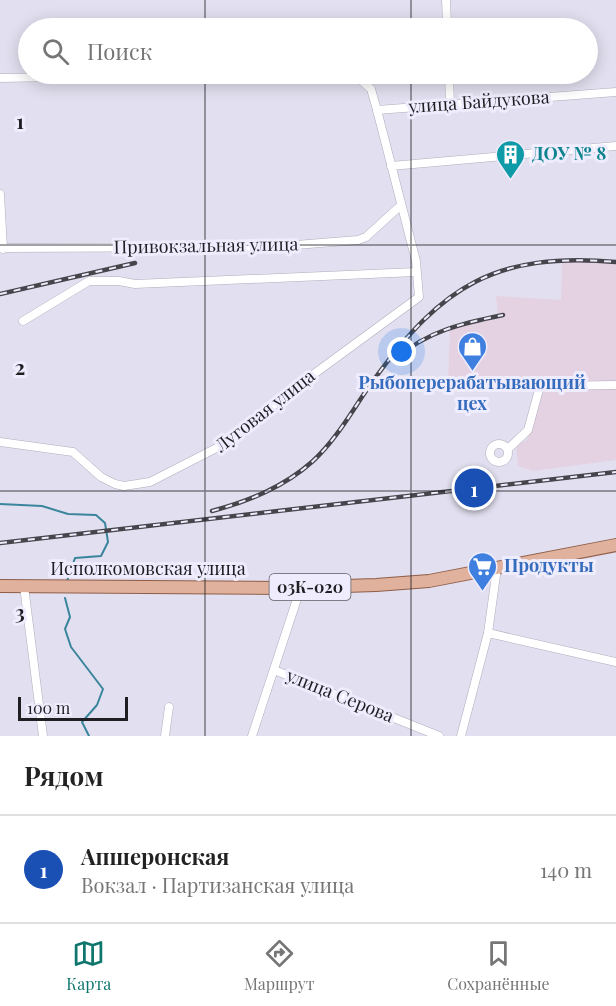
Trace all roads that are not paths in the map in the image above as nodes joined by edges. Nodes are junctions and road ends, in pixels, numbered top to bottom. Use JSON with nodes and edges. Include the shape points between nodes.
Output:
{"nodes":[{"id":1,"x":446,"y":0,"type":"edge"},
{"id":2,"x":447,"y":18,"type":"edge"},
{"id":3,"x":0,"y":78,"type":"edge"},
{"id":4,"x":18,"y":78,"type":"edge"},
{"id":5,"x":366,"y":84,"type":"edge"},
{"id":6,"x":449,"y":84,"type":"edge"},
{"id":7,"x":616,"y":92,"type":"edge"},
{"id":8,"x":450,"y":104,"type":"junction"},
{"id":9,"x":378,"y":111,"type":"junction"},
{"id":10,"x":616,"y":146,"type":"edge"},
{"id":11,"x":391,"y":166,"type":"junction"},
{"id":12,"x":0,"y":194,"type":"edge"},
{"id":13,"x":400,"y":206,"type":"junction"},
{"id":14,"x":1,"y":248,"type":"edge"},
{"id":15,"x":416,"y":272,"type":"junction"},
{"id":16,"x":23,"y":321,"type":"dead end"},
{"id":17,"x":616,"y":385,"type":"edge"},
{"id":18,"x":0,"y":442,"type":"edge"},
{"id":19,"x":508,"y":449,"type":"dead end"},
{"id":20,"x":616,"y":545,"type":"edge"},
{"id":21,"x":497,"y":568,"type":"junction"},
{"id":22,"x":0,"y":586,"type":"edge"},
{"id":23,"x":24,"y":586,"type":"junction"},
{"id":24,"x":298,"y":587,"type":"junction"},
{"id":25,"x":488,"y":633,"type":"junction"},
{"id":26,"x":616,"y":662,"type":"edge"},
{"id":27,"x":274,"y":670,"type":"junction"},
{"id":28,"x":170,"y":708,"type":"dead end"},
{"id":29,"x":43,"y":736,"type":"edge"},
{"id":30,"x":165,"y":736,"type":"edge"},
{"id":31,"x":252,"y":736,"type":"edge"},
{"id":32,"x":439,"y":736,"type":"edge"},
{"id":33,"x":461,"y":736,"type":"edge"}],
"edges":[{"from":1,"to":2,"type":"street"},
{"from":3,"to":4,"type":"street"},
{"from":5,"to":9,"type":"street"},
{"from":6,"to":8,"type":"street"},
{"from":7,"to":8,"type":"street","name":"улица Байдукова"},
{"from":8,"to":9,"type":"street","name":"улица Байдукова"},
{"from":9,"to":11,"type":"street"},
{"from":10,"to":11,"type":"street"},
{"from":11,"to":13,"type":"street"},
{"from":12,"to":14,"type":"street"},
{"from":13,"to":14,"type":"street","name":"Привокзальная улица","via":[[358,240],[271,247]]},
{"from":13,"to":15,"type":"street"},
{"from":15,"to":16,"type":"street","name":"Привокзальная улица","via":[[135,284],[88,280]]},
{"from":15,"to":18,"type":"street","name":"Луговая улица","via":[[419,297],[288,393],[236,438],[150,482],[116,484],[101,477],[73,452]]},
{"from":17,"to":19,"type":"street","via":[[540,386],[528,430]]},
{"from":20,"to":21,"type":"main road","name":"Исполкомовская улица","number":"03К-020"},
{"from":21,"to":24,"type":"main road","name":"Исполкомовская улица","number":"03К-020","via":[[429,580]]},
{"from":21,"to":25,"type":"street"},
{"from":22,"to":23,"type":"main road","name":"Исполкомовская улица","number":"03К-020"},
{"from":23,"to":24,"type":"main road","name":"Исполкомовская улица","number":"03К-020"},
{"from":23,"to":29,"type":"street"},
{"from":24,"to":27,"type":"street","via":[[297,602]]},
{"from":25,"to":26,"type":"street"},
{"from":25,"to":33,"type":"street"},
{"from":27,"to":31,"type":"street"},
{"from":27,"to":32,"type":"street","name":"улица Серова"},
{"from":28,"to":30,"type":"street"}]}
